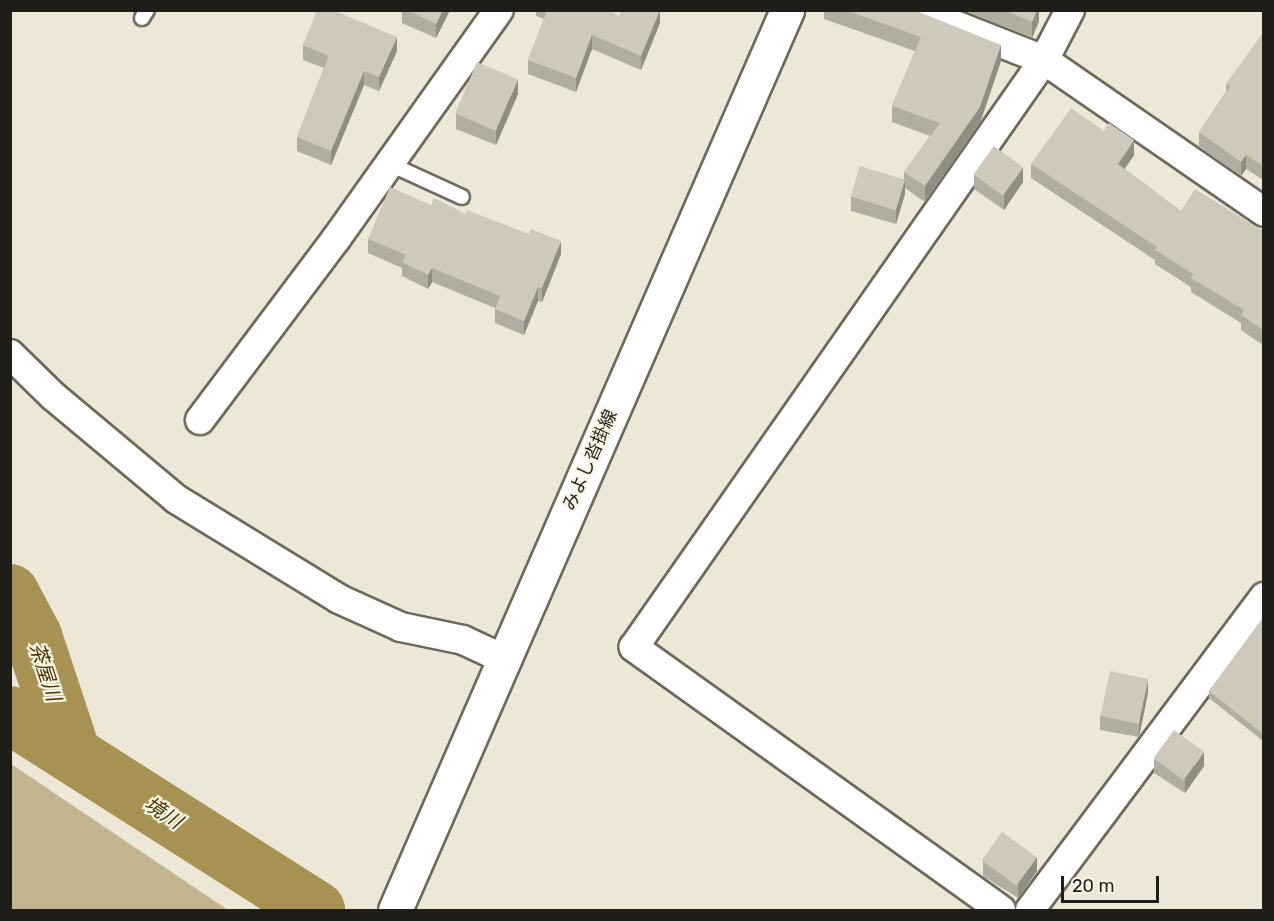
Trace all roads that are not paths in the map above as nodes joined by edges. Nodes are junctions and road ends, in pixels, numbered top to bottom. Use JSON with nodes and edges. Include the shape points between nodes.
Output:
{"nodes":[{"id":1,"x":499,"y":10,"type":"edge"},
{"id":2,"x":917,"y":10,"type":"edge"},
{"id":3,"x":1070,"y":10,"type":"edge"},
{"id":4,"x":779,"y":13,"type":"edge"},
{"id":5,"x":1044,"y":60,"type":"junction"},
{"id":6,"x":390,"y":164,"type":"junction"},
{"id":7,"x":462,"y":198,"type":"dead end"},
{"id":8,"x":1263,"y":212,"type":"edge"},
{"id":9,"x":10,"y":354,"type":"edge"},
{"id":10,"x":200,"y":420,"type":"dead end"},
{"id":11,"x":1263,"y":597,"type":"edge"},
{"id":12,"x":498,"y":674,"type":"junction"},
{"id":13,"x":395,"y":910,"type":"edge"},
{"id":14,"x":1001,"y":910,"type":"edge"},
{"id":15,"x":1030,"y":910,"type":"edge"}],
"edges":[{"from":1,"to":6,"type":"street"},
{"from":2,"to":5,"type":"street"},
{"from":3,"to":5,"type":"street"},
{"from":4,"to":12,"type":"main road","name":"みよし沓掛線"},
{"from":5,"to":8,"type":"street"},
{"from":5,"to":14,"type":"street","via":[[634,647]]},
{"from":6,"to":7,"type":"lane"},
{"from":6,"to":10,"type":"street"},
{"from":9,"to":12,"type":"street","via":[[53,396],[176,499],[339,599],[401,627],[463,640]]},
{"from":11,"to":15,"type":"street"},
{"from":12,"to":13,"type":"main road","name":"みよし沓掛線"}]}
